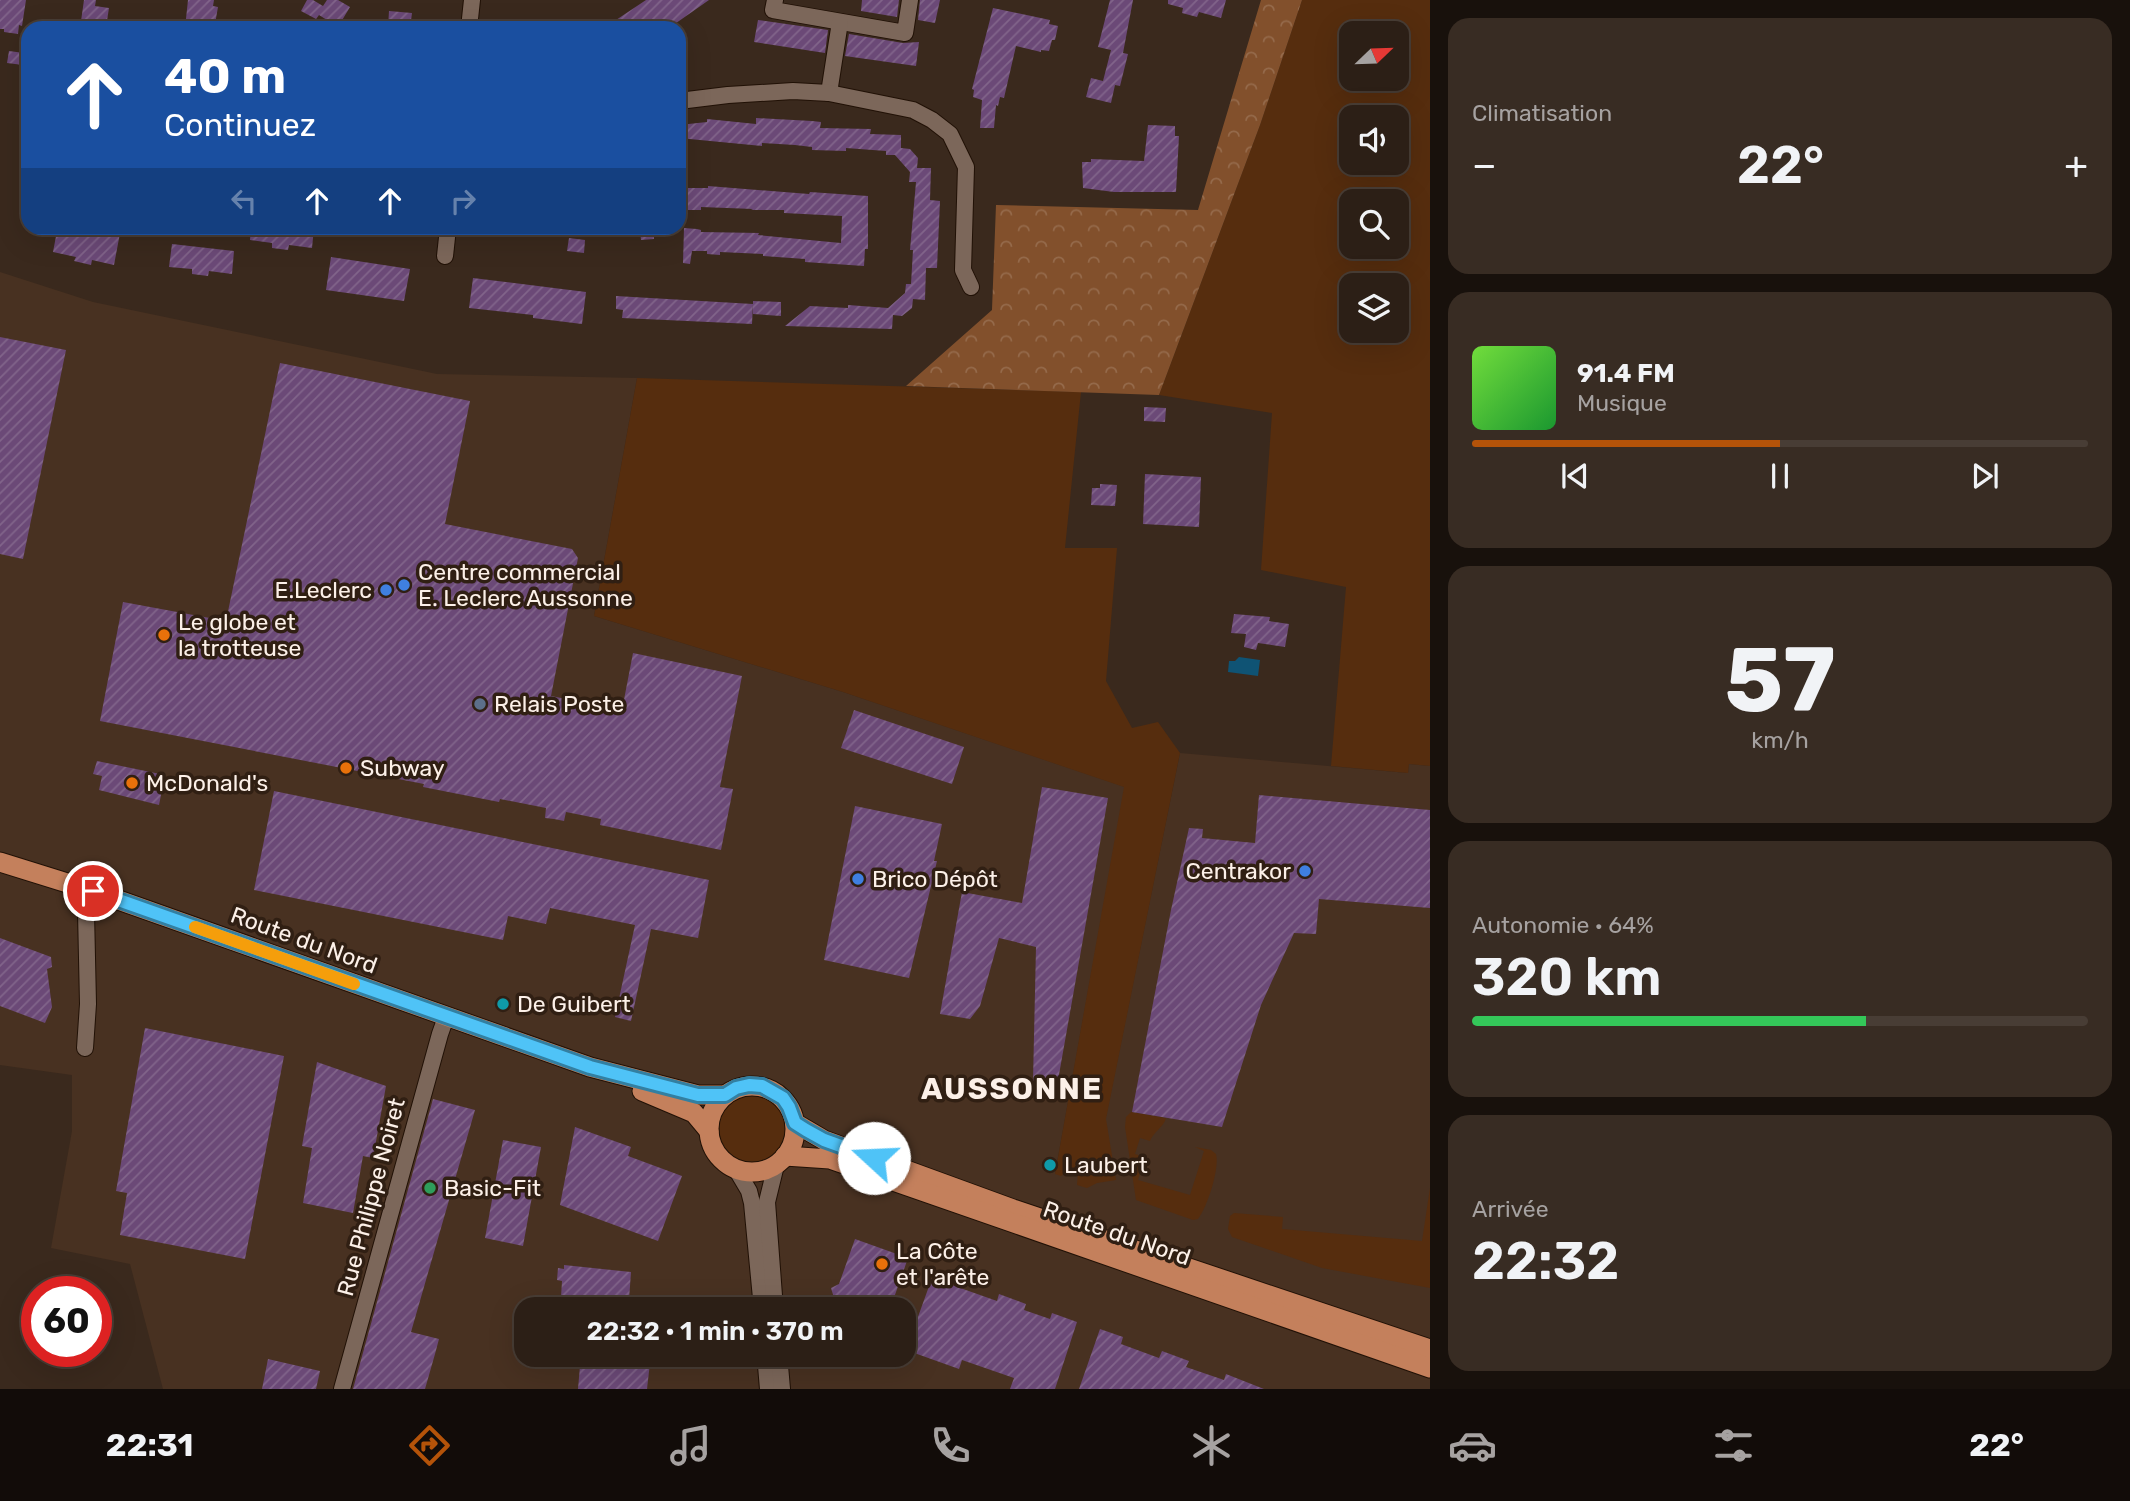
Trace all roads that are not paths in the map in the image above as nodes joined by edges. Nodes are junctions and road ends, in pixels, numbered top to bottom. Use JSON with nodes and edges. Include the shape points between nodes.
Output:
{"nodes":[{"id":1,"x":472,"y":0,"type":"edge"},
{"id":2,"x":775,"y":0,"type":"edge"},
{"id":3,"x":910,"y":0,"type":"edge"},
{"id":4,"x":470,"y":21,"type":"edge"},
{"id":5,"x":840,"y":22,"type":"junction"},
{"id":6,"x":829,"y":93,"type":"junction"},
{"id":7,"x":686,"y":100,"type":"edge"},
{"id":8,"x":447,"y":235,"type":"edge"},
{"id":9,"x":445,"y":256,"type":"dead end"},
{"id":10,"x":971,"y":287,"type":"dead end"},
{"id":11,"x":0,"y":862,"type":"edge"},
{"id":12,"x":93,"y":891,"type":"junction"},
{"id":13,"x":446,"y":1017,"type":"junction"},
{"id":14,"x":85,"y":1048,"type":"dead end"},
{"id":15,"x":590,"y":1067,"type":"junction"},
{"id":16,"x":725,"y":1095,"type":"junction"},
{"id":17,"x":795,"y":1123,"type":"junction"},
{"id":18,"x":709,"y":1131,"type":"junction"},
{"id":19,"x":781,"y":1160,"type":"junction"},
{"id":20,"x":737,"y":1169,"type":"junction"},
{"id":21,"x":761,"y":1297,"type":"edge"},
{"id":22,"x":774,"y":1297,"type":"edge"},
{"id":23,"x":1430,"y":1349,"type":"edge"},
{"id":24,"x":766,"y":1367,"type":"edge"},
{"id":25,"x":780,"y":1367,"type":"edge"},
{"id":26,"x":1430,"y":1368,"type":"edge"},
{"id":27,"x":342,"y":1389,"type":"edge"},
{"id":28,"x":768,"y":1389,"type":"edge"},
{"id":29,"x":782,"y":1389,"type":"edge"}],
"edges":[{"from":1,"to":4,"type":"street"},
{"from":2,"to":5,"type":"street","via":[[773,10]]},
{"from":3,"to":5,"type":"street","via":[[905,33]]},
{"from":5,"to":6,"type":"street"},
{"from":6,"to":7,"type":"street","via":[[728,94]]},
{"from":6,"to":10,"type":"street","via":[[913,110],[950,134],[966,167],[963,270]]},
{"from":8,"to":9,"type":"street"},
{"from":11,"to":12,"type":"main road","name":"Route du Nord"},
{"from":12,"to":13,"type":"main road","name":"Route du Nord"},
{"from":12,"to":14,"type":"street","via":[[86,912]]},
{"from":13,"to":15,"type":"main road","name":"Route du Nord"},
{"from":13,"to":27,"type":"street","name":"Rue Philippe Noiret"},
{"from":15,"to":16,"type":"main road","name":"Route du Nord","via":[[698,1095]]},
{"from":15,"to":18,"type":"main road","name":"Route du Nord","via":[[685,1108]]},
{"from":16,"to":17,"type":"main road","via":[[736,1088],[762,1086],[783,1098]]},
{"from":16,"to":18,"type":"main road","via":[[712,1111]]},
{"from":17,"to":19,"type":"main road","via":[[795,1135]]},
{"from":17,"to":23,"type":"main road","name":"Route du Nord","via":[[824,1140],[1013,1209]]},
{"from":18,"to":20,"type":"main road","via":[[714,1150]]},
{"from":19,"to":20,"type":"main road","via":[[757,1172]]},
{"from":19,"to":22,"type":"street","via":[[767,1202]]},
{"from":19,"to":26,"type":"main road","name":"Route du Nord","via":[[830,1159]]},
{"from":20,"to":21,"type":"street","via":[[752,1203]]},
{"from":24,"to":28,"type":"street"},
{"from":25,"to":29,"type":"street"}]}
